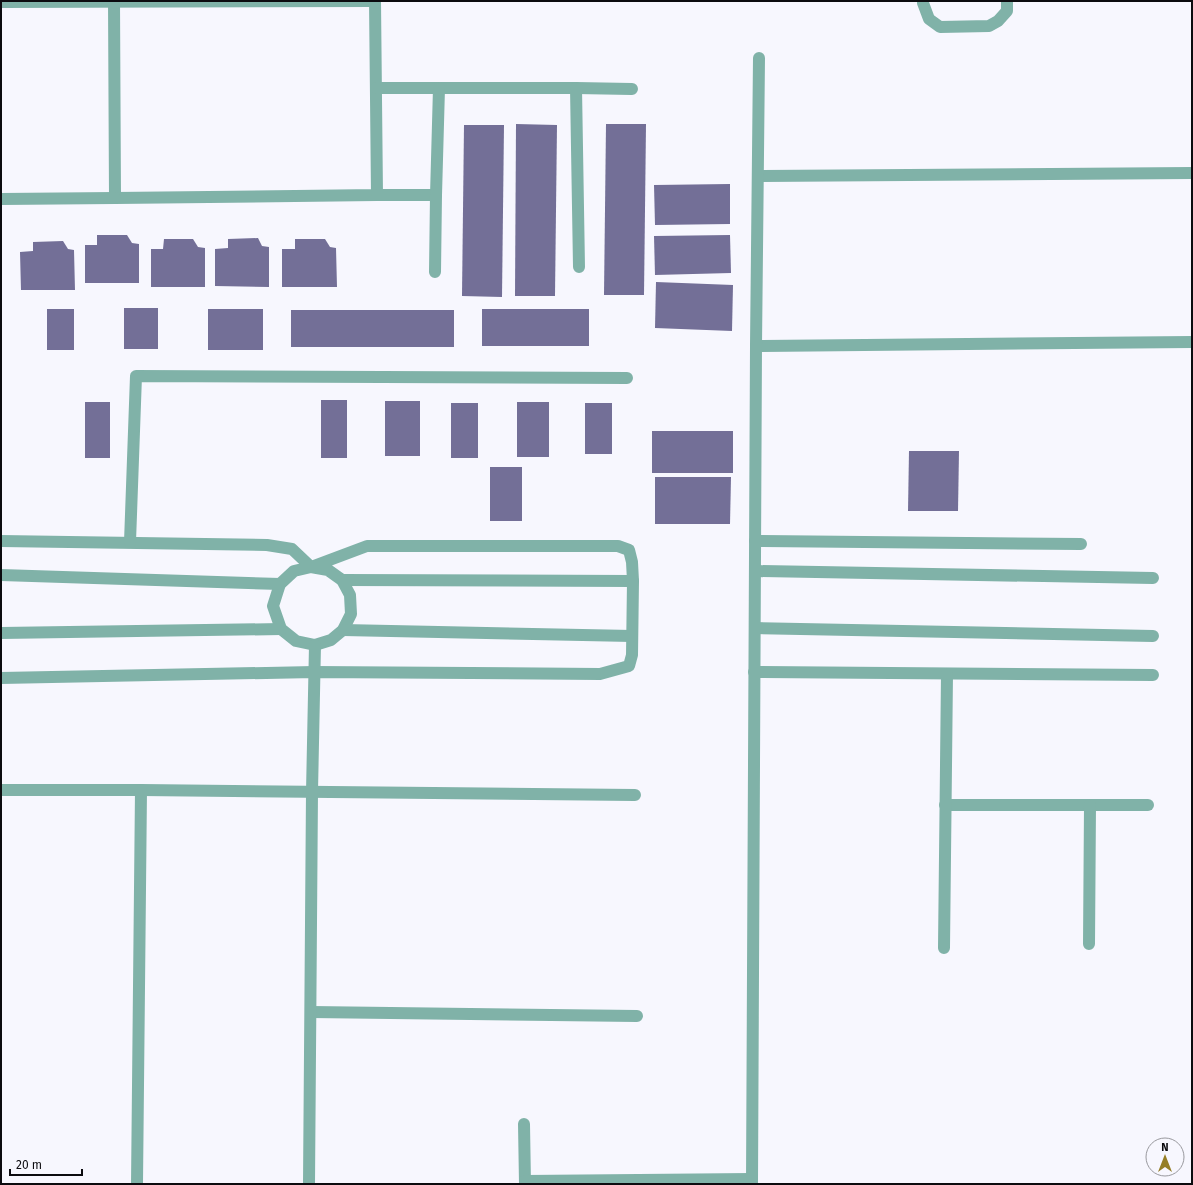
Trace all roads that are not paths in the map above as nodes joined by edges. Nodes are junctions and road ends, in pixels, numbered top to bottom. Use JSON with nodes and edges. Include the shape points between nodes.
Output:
{"nodes":[{"id":1,"x":114,"y":1,"type":"edge"},
{"id":2,"x":375,"y":1,"type":"edge"},
{"id":3,"x":923,"y":1,"type":"edge"},
{"id":4,"x":1007,"y":1,"type":"edge"},
{"id":5,"x":1,"y":2,"type":"edge"},
{"id":6,"x":759,"y":58,"type":"dead end"},
{"id":7,"x":376,"y":88,"type":"junction"},
{"id":8,"x":439,"y":88,"type":"junction"},
{"id":9,"x":576,"y":88,"type":"junction"},
{"id":10,"x":632,"y":89,"type":"dead end"},
{"id":11,"x":1192,"y":173,"type":"edge"},
{"id":12,"x":758,"y":176,"type":"junction"},
{"id":13,"x":377,"y":195,"type":"junction"},
{"id":14,"x":436,"y":195,"type":"junction"},
{"id":15,"x":1,"y":198,"type":"edge"},
{"id":16,"x":115,"y":198,"type":"junction"},
{"id":17,"x":579,"y":267,"type":"dead end"},
{"id":18,"x":435,"y":272,"type":"dead end"},
{"id":19,"x":1192,"y":342,"type":"edge"},
{"id":20,"x":756,"y":346,"type":"junction"},
{"id":21,"x":627,"y":378,"type":"dead end"},
{"id":22,"x":1,"y":541,"type":"edge"},
{"id":23,"x":755,"y":541,"type":"junction"},
{"id":24,"x":130,"y":542,"type":"junction"},
{"id":25,"x":1081,"y":544,"type":"dead end"},
{"id":26,"x":311,"y":566,"type":"junction"},
{"id":27,"x":755,"y":571,"type":"junction"},
{"id":28,"x":1,"y":575,"type":"edge"},
{"id":29,"x":1153,"y":578,"type":"dead end"},
{"id":30,"x":342,"y":580,"type":"junction"},
{"id":31,"x":634,"y":581,"type":"junction"},
{"id":32,"x":280,"y":584,"type":"junction"},
{"id":33,"x":755,"y":628,"type":"junction"},
{"id":34,"x":281,"y":629,"type":"junction"},
{"id":35,"x":343,"y":630,"type":"junction"},
{"id":36,"x":1,"y":634,"type":"edge"},
{"id":37,"x":632,"y":636,"type":"junction"},
{"id":38,"x":1152,"y":636,"type":"dead end"},
{"id":39,"x":315,"y":645,"type":"junction"},
{"id":40,"x":314,"y":672,"type":"junction"},
{"id":41,"x":754,"y":672,"type":"junction"},
{"id":42,"x":946,"y":674,"type":"junction"},
{"id":43,"x":1153,"y":675,"type":"dead end"},
{"id":44,"x":1,"y":678,"type":"edge"},
{"id":45,"x":1,"y":790,"type":"edge"},
{"id":46,"x":141,"y":790,"type":"junction"},
{"id":47,"x":312,"y":792,"type":"junction"},
{"id":48,"x":635,"y":795,"type":"dead end"},
{"id":49,"x":945,"y":805,"type":"junction"},
{"id":50,"x":1090,"y":805,"type":"junction"},
{"id":51,"x":1148,"y":805,"type":"dead end"},
{"id":52,"x":1089,"y":944,"type":"dead end"},
{"id":53,"x":944,"y":948,"type":"dead end"},
{"id":54,"x":311,"y":1012,"type":"junction"},
{"id":55,"x":637,"y":1016,"type":"dead end"},
{"id":56,"x":524,"y":1124,"type":"dead end"},
{"id":57,"x":752,"y":1182,"type":"edge"},
{"id":58,"x":525,"y":1183,"type":"edge"},
{"id":59,"x":137,"y":1184,"type":"edge"},
{"id":60,"x":309,"y":1184,"type":"edge"}],
"edges":[{"from":1,"to":2,"type":"street"},
{"from":1,"to":5,"type":"street"},
{"from":1,"to":16,"type":"street"},
{"from":2,"to":7,"type":"street"},
{"from":3,"to":4,"type":"street","via":[[929,19],[940,27],[989,26],[1007,11]]},
{"from":6,"to":12,"type":"street"},
{"from":7,"to":8,"type":"street"},
{"from":7,"to":13,"type":"street"},
{"from":8,"to":9,"type":"street"},
{"from":8,"to":14,"type":"street"},
{"from":9,"to":10,"type":"street"},
{"from":9,"to":17,"type":"street"},
{"from":11,"to":12,"type":"street"},
{"from":12,"to":20,"type":"street"},
{"from":13,"to":14,"type":"street"},
{"from":13,"to":16,"type":"street"},
{"from":14,"to":18,"type":"street"},
{"from":15,"to":16,"type":"street"},
{"from":19,"to":20,"type":"street"},
{"from":20,"to":23,"type":"street"},
{"from":21,"to":24,"type":"street","via":[[136,376]]},
{"from":22,"to":24,"type":"street"},
{"from":23,"to":25,"type":"street"},
{"from":23,"to":27,"type":"street"},
{"from":24,"to":26,"type":"street","via":[[267,545],[292,549]]},
{"from":26,"to":30,"type":"street","via":[[328,570]]},
{"from":26,"to":31,"type":"street","via":[[367,546],[618,546],[629,550]]},
{"from":26,"to":32,"type":"street","via":[[294,571]]},
{"from":27,"to":29,"type":"street"},
{"from":27,"to":33,"type":"street"},
{"from":28,"to":32,"type":"street"},
{"from":30,"to":31,"type":"street"},
{"from":30,"to":35,"type":"street","via":[[350,596],[351,614]]},
{"from":31,"to":37,"type":"street"},
{"from":32,"to":34,"type":"street","via":[[273,606]]},
{"from":33,"to":38,"type":"street"},
{"from":33,"to":41,"type":"street"},
{"from":34,"to":36,"type":"street"},
{"from":34,"to":39,"type":"street","via":[[296,641]]},
{"from":35,"to":37,"type":"street"},
{"from":35,"to":39,"type":"street","via":[[331,640]]},
{"from":37,"to":40,"type":"street","via":[[629,666],[600,674]]},
{"from":39,"to":40,"type":"street"},
{"from":40,"to":44,"type":"street"},
{"from":40,"to":47,"type":"street"},
{"from":41,"to":42,"type":"street"},
{"from":41,"to":57,"type":"street"},
{"from":42,"to":43,"type":"street"},
{"from":42,"to":49,"type":"street"},
{"from":45,"to":46,"type":"street"},
{"from":46,"to":47,"type":"street"},
{"from":46,"to":59,"type":"street"},
{"from":47,"to":48,"type":"street"},
{"from":47,"to":54,"type":"street"},
{"from":49,"to":50,"type":"street"},
{"from":49,"to":53,"type":"street"},
{"from":50,"to":51,"type":"street"},
{"from":50,"to":52,"type":"street"},
{"from":54,"to":55,"type":"street"},
{"from":54,"to":60,"type":"street"},
{"from":56,"to":58,"type":"street"},
{"from":57,"to":58,"type":"street"}]}
